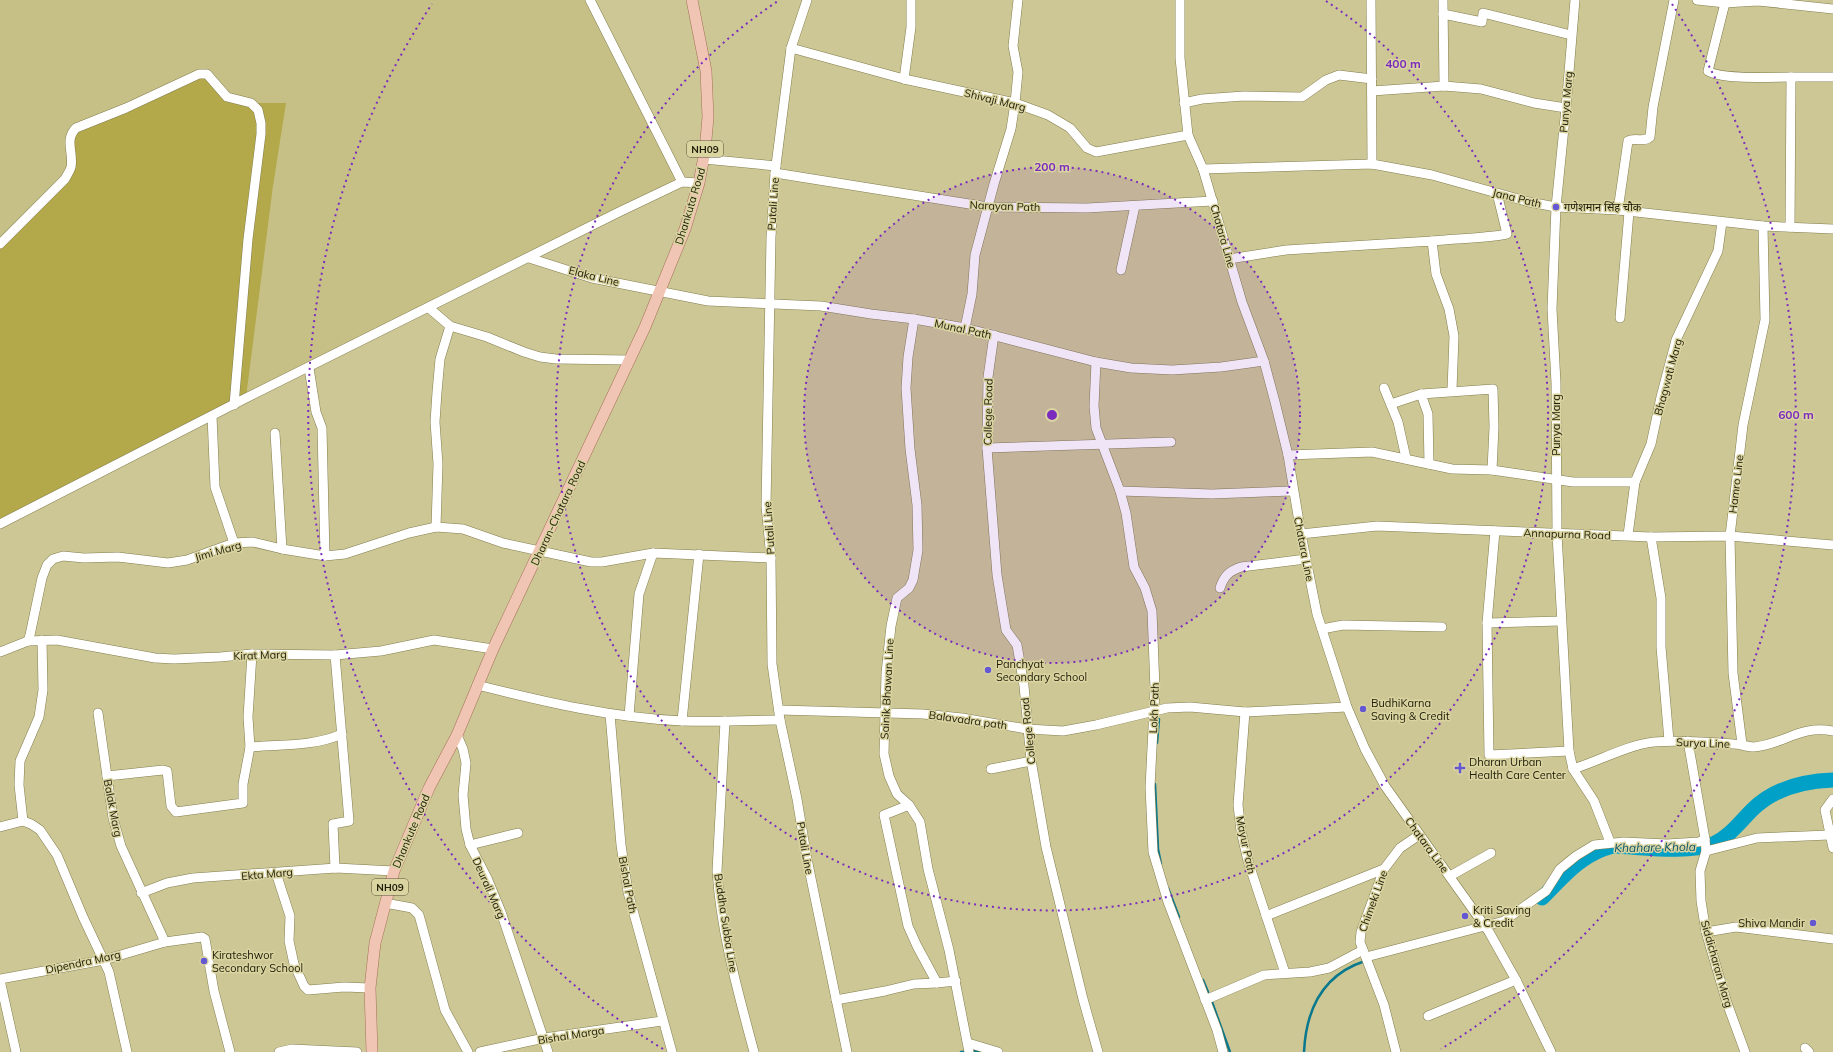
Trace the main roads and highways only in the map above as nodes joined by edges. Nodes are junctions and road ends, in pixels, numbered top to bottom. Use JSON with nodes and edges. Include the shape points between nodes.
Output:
{"nodes":[{"id":1,"x":692,"y":0,"type":"edge"},
{"id":2,"x":660,"y":291,"type":"joint"},
{"id":3,"x":456,"y":735,"type":"joint"},
{"id":4,"x":372,"y":1052,"type":"edge"}],
"edges":[{"from":1,"to":2,"type":"main road","name":"Dhankuta Road","number":"NH09","via":[[706,71],[708,117],[704,159],[685,228]]},
{"from":2,"to":3,"type":"main road","name":"Dharan-Chatara Road","number":"NH09","via":[[493,649]]},
{"from":3,"to":4,"type":"main road","name":"Dhankute Road","number":"NH09","via":[[429,788],[394,870],[385,903],[375,943],[370,988]]}]}
